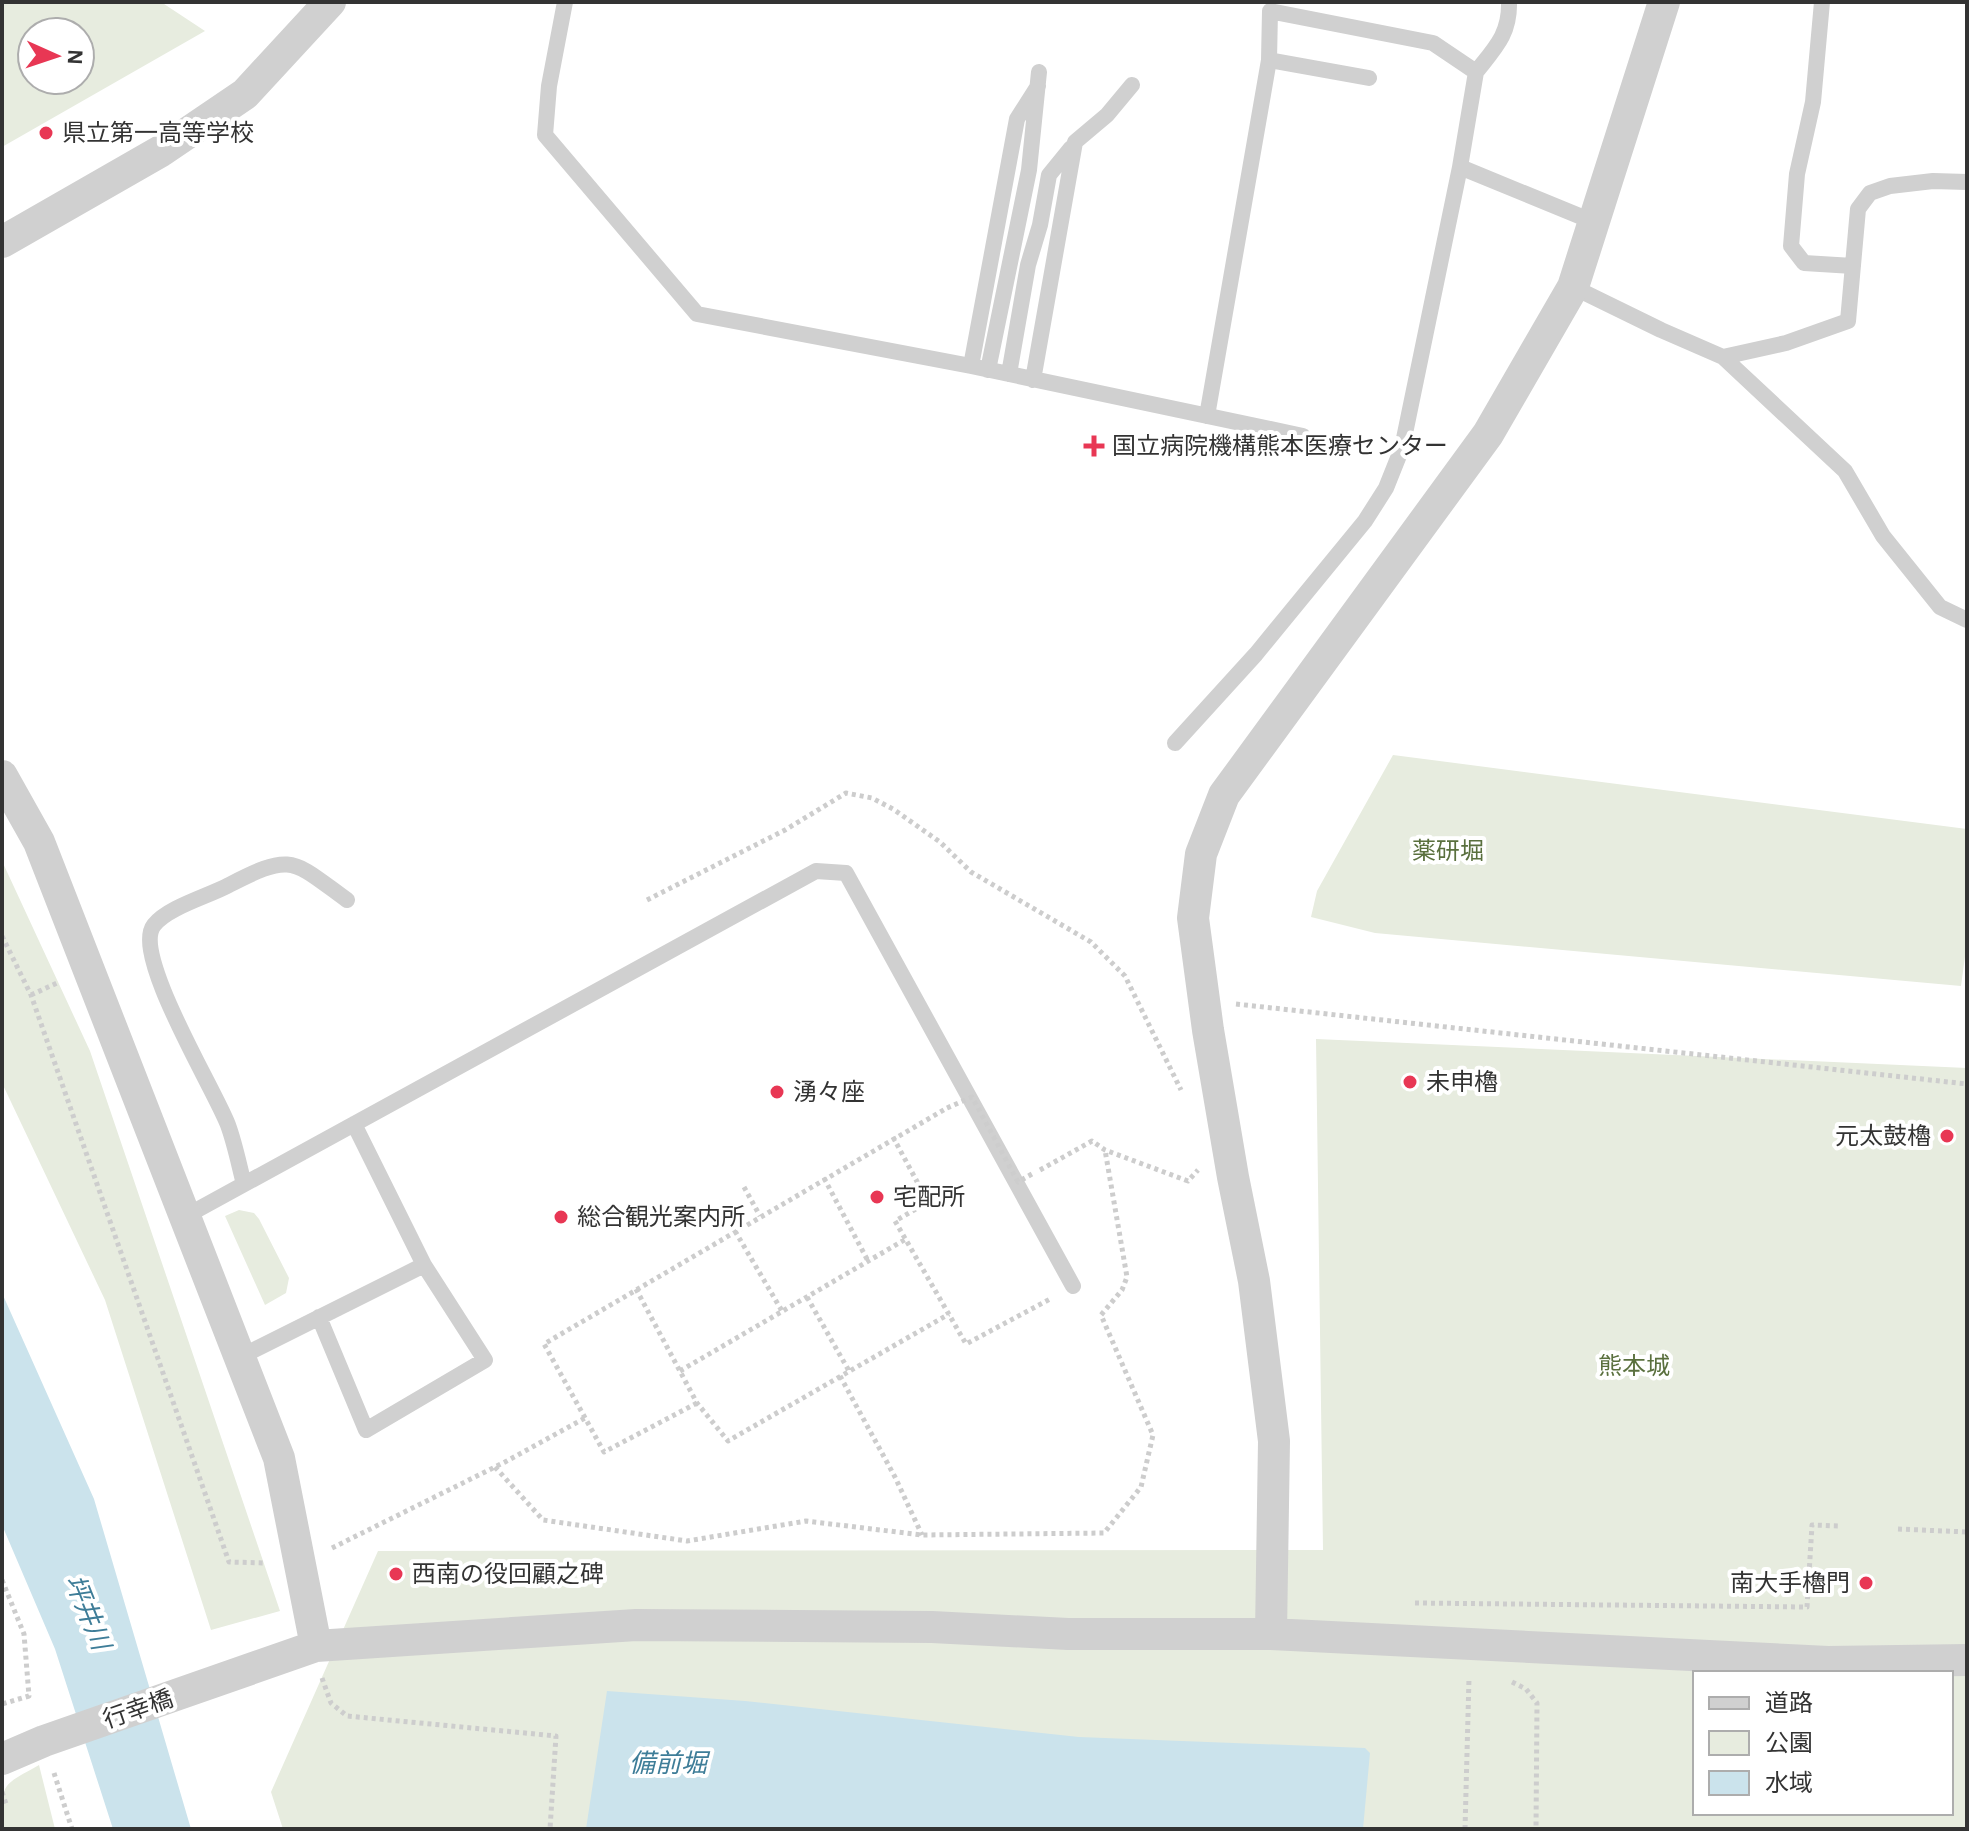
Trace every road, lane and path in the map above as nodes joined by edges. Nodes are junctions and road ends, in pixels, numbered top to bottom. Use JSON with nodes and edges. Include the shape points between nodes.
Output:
{"nodes":[{"id":1,"x":330,"y":2,"type":"edge"},
{"id":2,"x":565,"y":2,"type":"edge"},
{"id":3,"x":1509,"y":2,"type":"edge"},
{"id":4,"x":1664,"y":2,"type":"edge"},
{"id":5,"x":1822,"y":2,"type":"edge"},
{"id":6,"x":1268,"y":6,"type":"edge"},
{"id":7,"x":1269,"y":60,"type":"junction"},
{"id":8,"x":1476,"y":72,"type":"junction"},
{"id":9,"x":1369,"y":78,"type":"dead end"},
{"id":10,"x":1132,"y":85,"type":"dead end"},
{"id":11,"x":1075,"y":142,"type":"junction"},
{"id":12,"x":1460,"y":167,"type":"junction"},
{"id":13,"x":1967,"y":182,"type":"edge"},
{"id":14,"x":1594,"y":222,"type":"junction"},
{"id":15,"x":2,"y":242,"type":"edge"},
{"id":16,"x":1853,"y":266,"type":"junction"},
{"id":17,"x":1573,"y":287,"type":"junction"},
{"id":18,"x":1723,"y":357,"type":"junction"},
{"id":19,"x":971,"y":366,"type":"junction"},
{"id":20,"x":988,"y":370,"type":"junction"},
{"id":21,"x":1009,"y":374,"type":"junction"},
{"id":22,"x":1033,"y":380,"type":"junction"},
{"id":23,"x":1207,"y":416,"type":"junction"},
{"id":24,"x":1303,"y":436,"type":"dead end"},
{"id":25,"x":1967,"y":620,"type":"edge"},
{"id":26,"x":1175,"y":743,"type":"dead end"},
{"id":27,"x":2,"y":776,"type":"edge"},
{"id":28,"x":347,"y":900,"type":"dead end"},
{"id":29,"x":647,"y":900,"type":"dead end"},
{"id":30,"x":1204,"y":1000,"type":"junction"},
{"id":31,"x":1967,"y":1084,"type":"edge"},
{"id":32,"x":1182,"y":1091,"type":"dead end"},
{"id":33,"x":354,"y":1124,"type":"junction"},
{"id":34,"x":893,"y":1137,"type":"junction"},
{"id":35,"x":1227,"y":1139,"type":"junction"},
{"id":36,"x":1105,"y":1150,"type":"junction"},
{"id":37,"x":824,"y":1178,"type":"junction"},
{"id":38,"x":244,"y":1184,"type":"junction"},
{"id":39,"x":744,"y":1187,"type":"dead end"},
{"id":40,"x":186,"y":1216,"type":"junction"},
{"id":41,"x":760,"y":1216,"type":"junction"},
{"id":42,"x":735,"y":1231,"type":"junction"},
{"id":43,"x":906,"y":1239,"type":"junction"},
{"id":44,"x":868,"y":1261,"type":"junction"},
{"id":45,"x":424,"y":1265,"type":"junction"},
{"id":46,"x":1073,"y":1286,"type":"joint"},
{"id":47,"x":636,"y":1289,"type":"junction"},
{"id":48,"x":807,"y":1297,"type":"junction"},
{"id":49,"x":782,"y":1311,"type":"junction"},
{"id":50,"x":949,"y":1314,"type":"junction"},
{"id":51,"x":319,"y":1317,"type":"junction"},
{"id":52,"x":240,"y":1357,"type":"junction"},
{"id":53,"x":680,"y":1371,"type":"junction"},
{"id":54,"x":849,"y":1371,"type":"junction"},
{"id":55,"x":840,"y":1376,"type":"junction"},
{"id":56,"x":697,"y":1403,"type":"junction"},
{"id":57,"x":495,"y":1467,"type":"dead end"},
{"id":58,"x":1840,"y":1526,"type":"dead end"},
{"id":59,"x":1898,"y":1529,"type":"dead end"},
{"id":60,"x":1967,"y":1532,"type":"edge"},
{"id":61,"x":922,"y":1535,"type":"junction"},
{"id":62,"x":2,"y":1580,"type":"edge"},
{"id":63,"x":1415,"y":1603,"type":"dead end"},
{"id":64,"x":1271,"y":1634,"type":"junction"},
{"id":65,"x":316,"y":1646,"type":"junction"},
{"id":66,"x":1967,"y":1660,"type":"edge"},
{"id":67,"x":1482,"y":1676,"type":"dead end"},
{"id":68,"x":1507,"y":1680,"type":"dead end"},
{"id":69,"x":2,"y":1704,"type":"edge"},
{"id":70,"x":44,"y":1741,"type":"junction"},
{"id":71,"x":2,"y":1759,"type":"edge"},
{"id":72,"x":2,"y":1791,"type":"edge"},
{"id":73,"x":7,"y":1807,"type":"dead end"},
{"id":74,"x":72,"y":1829,"type":"edge"},
{"id":75,"x":550,"y":1829,"type":"edge"},
{"id":76,"x":1465,"y":1829,"type":"edge"},
{"id":77,"x":1536,"y":1829,"type":"edge"}],
"edges":[{"from":1,"to":15,"type":"street","via":[[245,94],[161,151]]},
{"from":2,"to":19,"type":"lane","via":[[545,135],[697,314]]},
{"from":3,"to":8,"type":"lane","via":[[1510,20],[1500,43]]},
{"from":4,"to":14,"type":"street"},
{"from":5,"to":16,"type":"lane","via":[[1791,246],[1804,263]]},
{"from":6,"to":7,"type":"lane"},
{"from":6,"to":8,"type":"lane","via":[[1433,43]]},
{"from":7,"to":9,"type":"lane"},
{"from":7,"to":23,"type":"lane"},
{"from":8,"to":12,"type":"lane"},
{"from":10,"to":11,"type":"lane"},
{"from":11,"to":21,"type":"lane","via":[[1049,175]]},
{"from":11,"to":22,"type":"lane"},
{"from":12,"to":14,"type":"lane"},
{"from":12,"to":26,"type":"lane","via":[[1402,448],[1386,488],[1256,654]]},
{"from":13,"to":16,"type":"lane","via":[[1933,181],[1870,193],[1858,209]]},
{"from":14,"to":17,"type":"street"},
{"from":16,"to":18,"type":"lane","via":[[1848,321]]},
{"from":17,"to":18,"type":"lane"},
{"from":17,"to":30,"type":"street","via":[[1488,434],[1224,795],[1201,854],[1193,918]]},
{"from":18,"to":25,"type":"lane","via":[[1845,471],[1883,536],[1940,607]]},
{"from":19,"to":20,"type":"lane"},
{"from":19,"to":20,"type":"lane","via":[[1017,119],[1039,78],[1029,170]]},
{"from":20,"to":21,"type":"lane"},
{"from":21,"to":22,"type":"lane"},
{"from":22,"to":23,"type":"lane"},
{"from":23,"to":24,"type":"lane"},
{"from":27,"to":40,"type":"street","via":[[39,842]]},
{"from":28,"to":38,"type":"lane","via":[[302,868],[282,863],[171,911],[153,925],[148,941],[154,967],[227,1123]]},
{"from":29,"to":32,"type":"path","via":[[846,793],[872,798],[940,842],[971,872],[1091,942],[1125,976]]},
{"from":30,"to":31,"type":"path"},
{"from":30,"to":35,"type":"street"},
{"from":33,"to":38,"type":"lane"},
{"from":33,"to":45,"type":"lane"},
{"from":33,"to":46,"type":"lane","via":[[816,871],[846,873]]},
{"from":34,"to":36,"type":"path","bridge":true,"via":[[972,1097],[1018,1182],[1092,1141]]},
{"from":34,"to":37,"type":"path"},
{"from":34,"to":43,"type":"path","via":[[928,1202],[895,1221]]},
{"from":35,"to":36,"type":"path","via":[[1188,1181]]},
{"from":35,"to":64,"type":"street","via":[[1254,1281],[1274,1441]]},
{"from":36,"to":61,"type":"path","via":[[1127,1277],[1101,1315],[1153,1435],[1141,1487],[1104,1533]]},
{"from":37,"to":41,"type":"path"},
{"from":37,"to":44,"type":"path"},
{"from":38,"to":40,"type":"lane"},
{"from":39,"to":41,"type":"path"},
{"from":40,"to":52,"type":"street"},
{"from":41,"to":42,"type":"path"},
{"from":42,"to":47,"type":"path"},
{"from":42,"to":49,"type":"path"},
{"from":43,"to":44,"type":"path"},
{"from":43,"to":50,"type":"path"},
{"from":44,"to":48,"type":"path"},
{"from":45,"to":51,"type":"lane"},
{"from":45,"to":51,"type":"lane","via":[[485,1360],[366,1430]]},
{"from":46,"to":50,"type":"path","via":[[966,1344]]},
{"from":47,"to":53,"type":"path"},
{"from":47,"to":56,"type":"path","via":[[544,1344],[604,1452]]},
{"from":48,"to":49,"type":"path"},
{"from":48,"to":54,"type":"path"},
{"from":49,"to":53,"type":"path"},
{"from":50,"to":54,"type":"path"},
{"from":51,"to":52,"type":"lane"},
{"from":52,"to":65,"type":"street","via":[[279,1458]]},
{"from":53,"to":56,"type":"path"},
{"from":54,"to":55,"type":"path"},
{"from":55,"to":56,"type":"path","via":[[728,1441]]},
{"from":55,"to":61,"type":"path"},
{"from":57,"to":61,"type":"path","via":[[543,1520],[687,1541],[806,1521]]},
{"from":58,"to":63,"type":"path","via":[[1812,1525],[1807,1607]]},
{"from":59,"to":60,"type":"path"},
{"from":62,"to":69,"type":"path","via":[[24,1634],[29,1696]]},
{"from":64,"to":65,"type":"street","name":"行幸橋","via":[[636,1625]]},
{"from":64,"to":66,"type":"street","name":"行幸橋","via":[[1828,1662]]},
{"from":65,"to":70,"type":"street","name":"行幸橋"},
{"from":65,"to":75,"type":"path","via":[[331,1703],[347,1716],[556,1736]]},
{"from":67,"to":76,"type":"path","via":[[1469,1674]]},
{"from":68,"to":77,"type":"path","via":[[1526,1689],[1537,1703]]},
{"from":70,"to":71,"type":"street","name":"行幸橋"},
{"from":70,"to":74,"type":"path"},
{"from":72,"to":73,"type":"path"}]}
